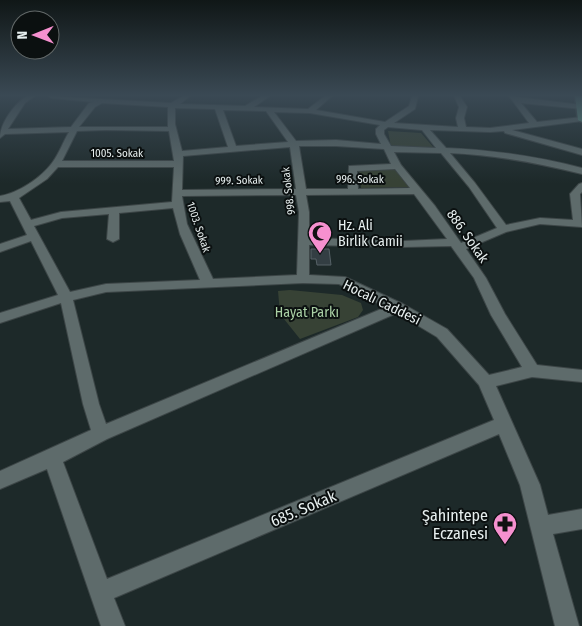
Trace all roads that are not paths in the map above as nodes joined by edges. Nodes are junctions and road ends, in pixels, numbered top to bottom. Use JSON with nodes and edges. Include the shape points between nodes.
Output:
{"nodes":[{"id":1,"x":77,"y":125,"type":"edge"},
{"id":2,"x":171,"y":125,"type":"edge"},
{"id":3,"x":224,"y":125,"type":"edge"},
{"id":4,"x":280,"y":125,"type":"edge"},
{"id":5,"x":385,"y":125,"type":"edge"},
{"id":6,"x":393,"y":125,"type":"edge"},
{"id":7,"x":461,"y":125,"type":"edge"},
{"id":8,"x":533,"y":125,"type":"edge"},
{"id":9,"x":424,"y":128,"type":"junction"},
{"id":10,"x":74,"y":129,"type":"junction"},
{"id":11,"x":171,"y":129,"type":"junction"},
{"id":12,"x":498,"y":129,"type":"junction"},
{"id":13,"x":462,"y":130,"type":"junction"},
{"id":14,"x":2,"y":133,"type":"edge"},
{"id":15,"x":294,"y":144,"type":"junction"},
{"id":16,"x":388,"y":148,"type":"junction"},
{"id":17,"x":232,"y":149,"type":"junction"},
{"id":18,"x":440,"y":149,"type":"junction"},
{"id":19,"x":582,"y":152,"type":"edge"},
{"id":20,"x":178,"y":159,"type":"junction"},
{"id":21,"x":56,"y":164,"type":"junction"},
{"id":22,"x":397,"y":166,"type":"junction"},
{"id":23,"x":582,"y":171,"type":"edge"},
{"id":24,"x":582,"y":186,"type":"edge"},
{"id":25,"x":302,"y":192,"type":"junction"},
{"id":26,"x":353,"y":192,"type":"junction"},
{"id":27,"x":418,"y":192,"type":"junction"},
{"id":28,"x":177,"y":193,"type":"junction"},
{"id":29,"x":6,"y":198,"type":"edge"},
{"id":30,"x":177,"y":205,"type":"junction"},
{"id":31,"x":114,"y":211,"type":"junction"},
{"id":32,"x":581,"y":224,"type":"edge"},
{"id":33,"x":503,"y":229,"type":"junction"},
{"id":34,"x":30,"y":230,"type":"junction"},
{"id":35,"x":112,"y":239,"type":"dead end"},
{"id":36,"x":303,"y":241,"type":"junction"},
{"id":37,"x":456,"y":245,"type":"junction"},
{"id":38,"x":0,"y":248,"type":"edge"},
{"id":39,"x":304,"y":279,"type":"junction"},
{"id":40,"x":208,"y":283,"type":"junction"},
{"id":41,"x":66,"y":297,"type":"junction"},
{"id":42,"x":398,"y":308,"type":"junction"},
{"id":43,"x":0,"y":318,"type":"edge"},
{"id":44,"x":532,"y":371,"type":"junction"},
{"id":45,"x":582,"y":376,"type":"edge"},
{"id":46,"x":486,"y":382,"type":"junction"},
{"id":47,"x":504,"y":424,"type":"junction"},
{"id":48,"x":101,"y":434,"type":"junction"},
{"id":49,"x":52,"y":458,"type":"junction"},
{"id":50,"x":0,"y":480,"type":"edge"},
{"id":51,"x":582,"y":519,"type":"edge"},
{"id":52,"x":541,"y":526,"type":"junction"},
{"id":53,"x":102,"y":592,"type":"junction"},
{"id":54,"x":113,"y":626,"type":"edge"},
{"id":55,"x":566,"y":626,"type":"edge"}],
"edges":[{"from":1,"to":10,"type":"street"},
{"from":2,"to":11,"type":"street","name":"1003. Sokak"},
{"from":3,"to":17,"type":"street"},
{"from":4,"to":15,"type":"street","name":"998. Sokak"},
{"from":5,"to":16,"type":"street","name":"886. Sokak","via":[[380,129],[380,134]]},
{"from":6,"to":9,"type":"street"},
{"from":7,"to":13,"type":"street"},
{"from":8,"to":12,"type":"street"},
{"from":9,"to":13,"type":"street"},
{"from":9,"to":18,"type":"street"},
{"from":10,"to":11,"type":"street"},
{"from":10,"to":14,"type":"street"},
{"from":10,"to":21,"type":"street"},
{"from":11,"to":20,"type":"street","name":"1003. Sokak"},
{"from":12,"to":13,"type":"street"},
{"from":12,"to":19,"type":"street"},
{"from":15,"to":16,"type":"street","name":"1005. Sokak"},
{"from":15,"to":17,"type":"street","name":"1005. Sokak"},
{"from":15,"to":25,"type":"street","name":"998. Sokak"},
{"from":16,"to":18,"type":"street","name":"1005. Sokak"},
{"from":16,"to":22,"type":"street","name":"886. Sokak"},
{"from":17,"to":20,"type":"street","name":"1005. Sokak"},
{"from":18,"to":23,"type":"street","name":"1005. Sokak","via":[[488,152]]},
{"from":18,"to":33,"type":"street"},
{"from":20,"to":21,"type":"street","name":"1005. Sokak"},
{"from":20,"to":28,"type":"street","name":"1003. Sokak"},
{"from":21,"to":29,"type":"street","via":[[32,186]]},
{"from":22,"to":26,"type":"street","via":[[352,168]]},
{"from":22,"to":27,"type":"street","name":"886. Sokak"},
{"from":24,"to":32,"type":"street","via":[[575,194]]},
{"from":25,"to":26,"type":"street","name":"996. Sokak"},
{"from":25,"to":28,"type":"street","name":"999. Sokak"},
{"from":25,"to":36,"type":"street","name":"998. Sokak"},
{"from":26,"to":27,"type":"street","name":"996. Sokak"},
{"from":27,"to":37,"type":"street","name":"886. Sokak"},
{"from":28,"to":30,"type":"street","name":"1003. Sokak"},
{"from":29,"to":34,"type":"street"},
{"from":30,"to":31,"type":"street"},
{"from":30,"to":40,"type":"street","name":"1003. Sokak"},
{"from":31,"to":34,"type":"street","via":[[61,215]]},
{"from":31,"to":35,"type":"street"},
{"from":32,"to":33,"type":"street","via":[[540,221]]},
{"from":33,"to":37,"type":"street"},
{"from":34,"to":38,"type":"street"},
{"from":34,"to":41,"type":"street"},
{"from":36,"to":37,"type":"street"},
{"from":36,"to":39,"type":"street","name":"998. Sokak"},
{"from":37,"to":44,"type":"street","name":"886. Sokak","via":[[480,278]]},
{"from":39,"to":40,"type":"street","name":"Hocalı Caddesi"},
{"from":39,"to":42,"type":"street","name":"Hocalı Caddesi","via":[[342,280]]},
{"from":40,"to":41,"type":"street","name":"Hocalı Caddesi","via":[[106,288]]},
{"from":41,"to":43,"type":"street","name":"Hocalı Caddesi"},
{"from":41,"to":48,"type":"street"},
{"from":42,"to":46,"type":"street","name":"Hocalı Caddesi","via":[[442,333]]},
{"from":42,"to":48,"type":"street"},
{"from":44,"to":45,"type":"street"},
{"from":44,"to":46,"type":"street"},
{"from":46,"to":47,"type":"street","name":"Hocalı Caddesi"},
{"from":47,"to":52,"type":"street","name":"Hocalı Caddesi","via":[[530,485]]},
{"from":47,"to":53,"type":"street","name":"685. Sokak"},
{"from":48,"to":49,"type":"street"},
{"from":49,"to":50,"type":"street"},
{"from":49,"to":53,"type":"street"},
{"from":51,"to":52,"type":"street"},
{"from":52,"to":55,"type":"street","name":"Hocalı Caddesi"},
{"from":53,"to":54,"type":"street"}]}
